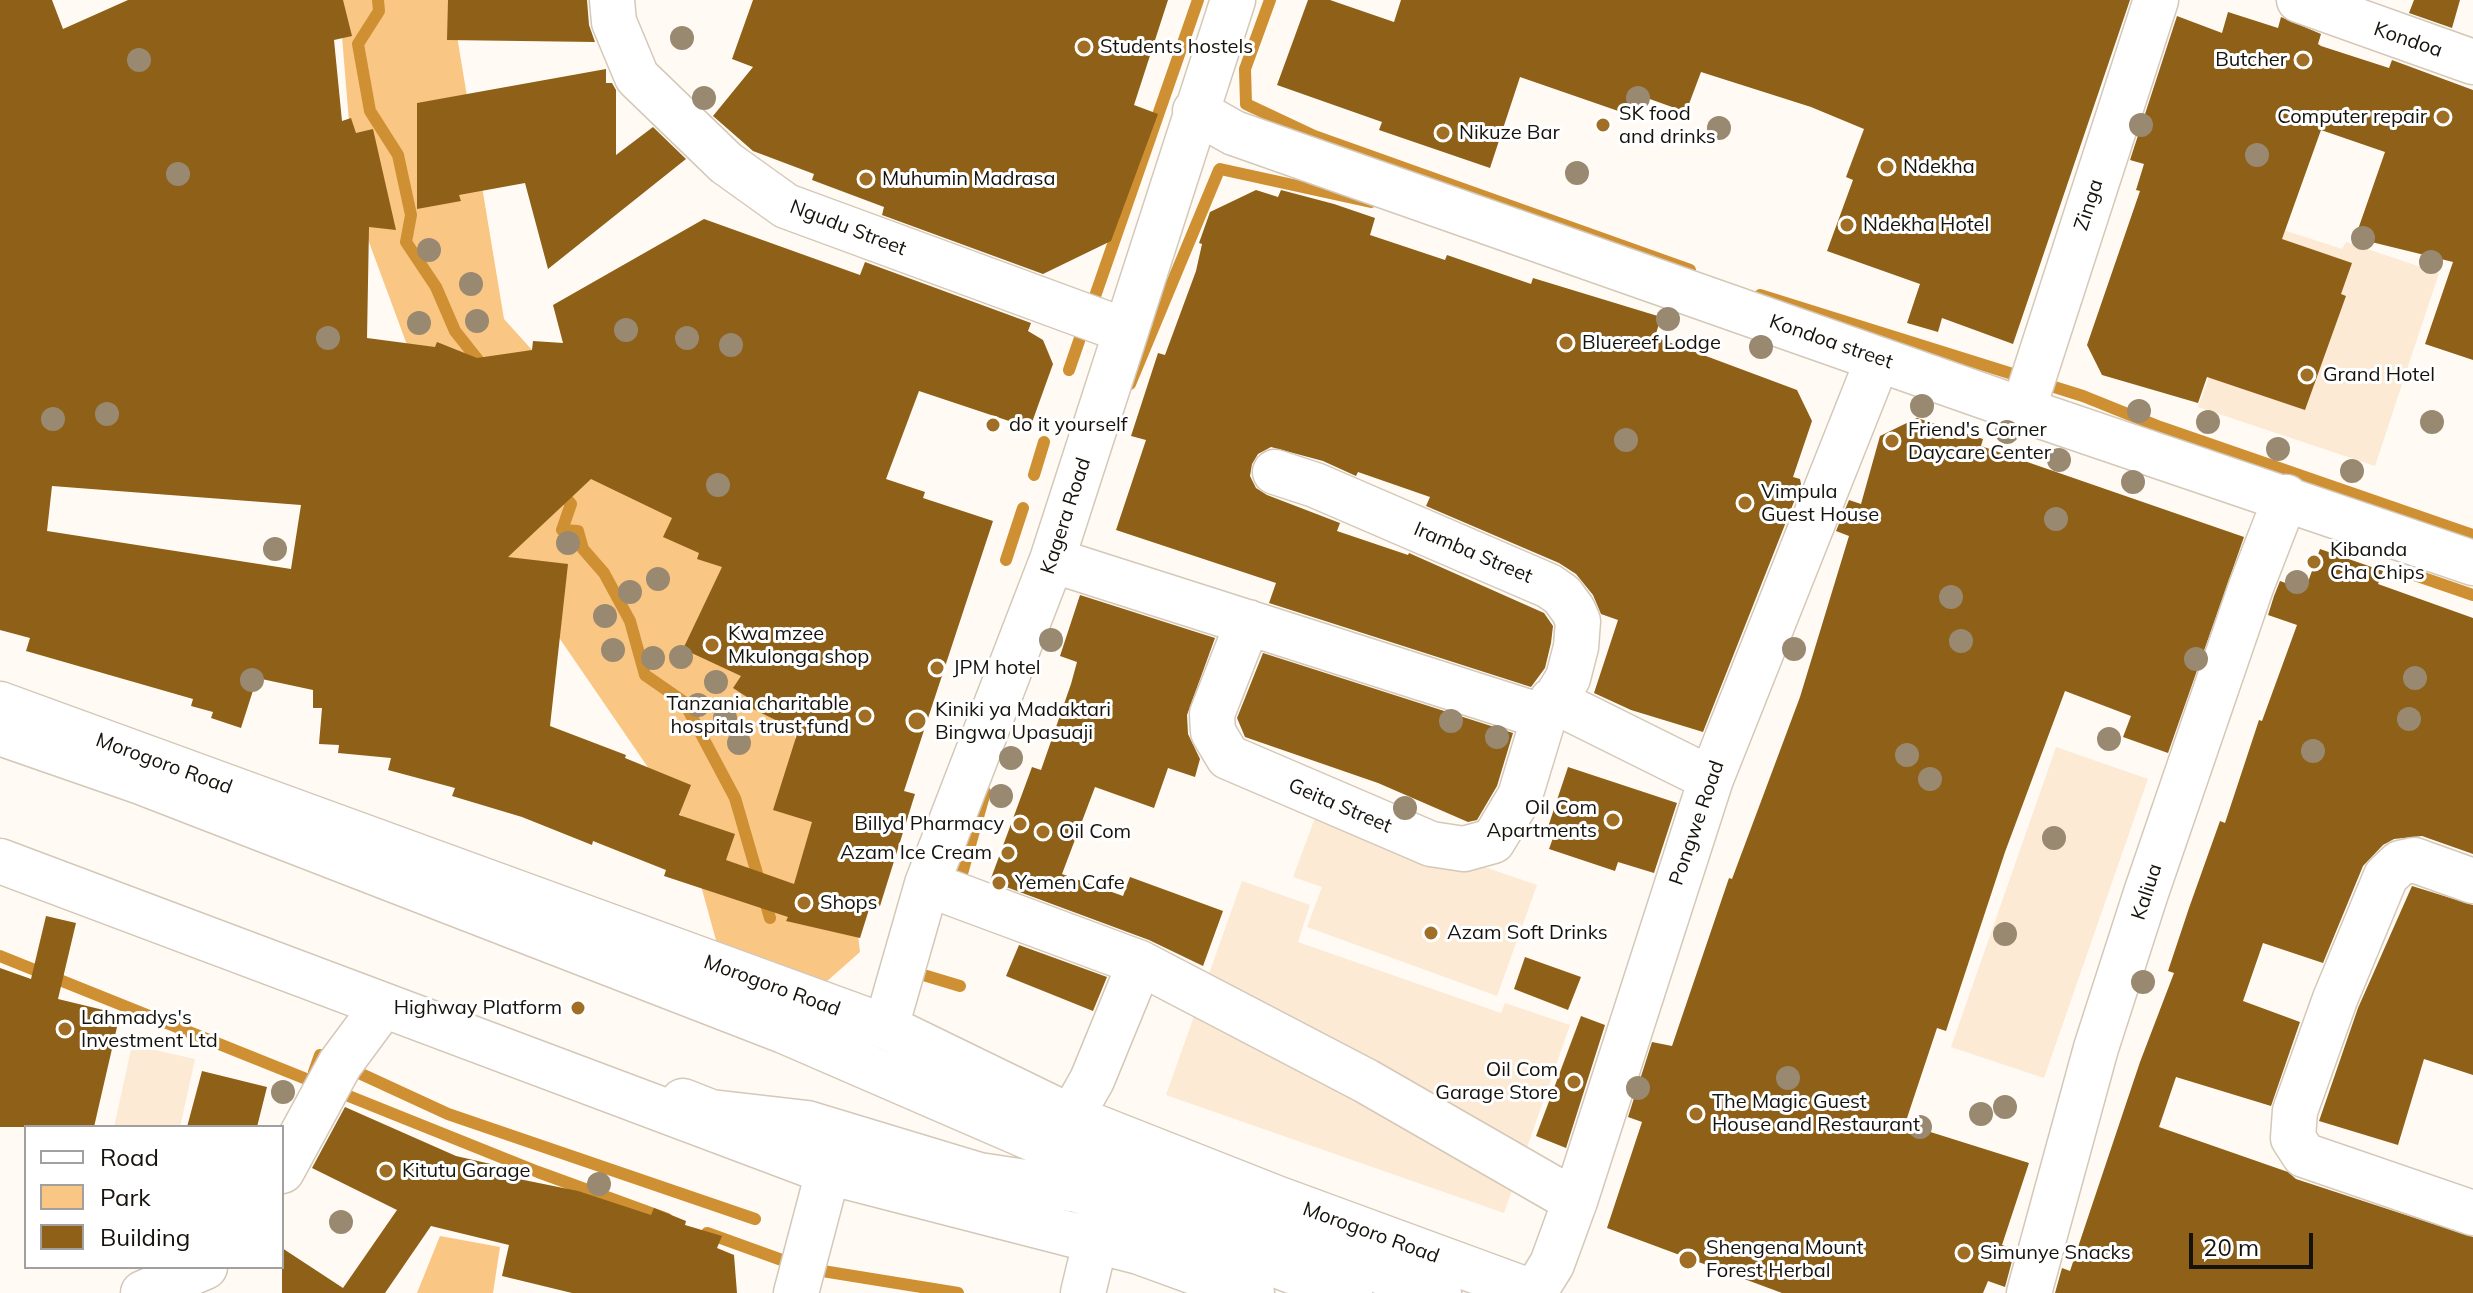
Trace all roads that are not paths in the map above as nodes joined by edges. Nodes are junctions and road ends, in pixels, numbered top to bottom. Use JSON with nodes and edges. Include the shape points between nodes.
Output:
{"nodes":[{"id":1,"x":612,"y":0,"type":"edge"},
{"id":2,"x":1233,"y":0,"type":"edge"},
{"id":3,"x":2156,"y":0,"type":"edge"},
{"id":4,"x":2299,"y":0,"type":"edge"},
{"id":5,"x":2473,"y":62,"type":"edge"},
{"id":6,"x":1195,"y":111,"type":"junction"},
{"id":7,"x":1126,"y":331,"type":"junction"},
{"id":8,"x":1878,"y":359,"type":"junction"},
{"id":9,"x":2023,"y":410,"type":"junction"},
{"id":10,"x":1275,"y":472,"type":"dead end"},
{"id":11,"x":2286,"y":497,"type":"junction"},
{"id":12,"x":1052,"y":560,"type":"junction"},
{"id":13,"x":2473,"y":563,"type":"edge"},
{"id":14,"x":1248,"y":622,"type":"junction"},
{"id":15,"x":0,"y":704,"type":"edge"},
{"id":16,"x":1544,"y":720,"type":"junction"},
{"id":17,"x":0,"y":733,"type":"edge"},
{"id":18,"x":1711,"y":779,"type":"junction"},
{"id":19,"x":0,"y":841,"type":"edge"},
{"id":20,"x":0,"y":861,"type":"edge"},
{"id":21,"x":2473,"y":881,"type":"edge"},
{"id":22,"x":927,"y":884,"type":"junction"},
{"id":23,"x":1140,"y":963,"type":"junction"},
{"id":24,"x":383,"y":1006,"type":"junction"},
{"id":25,"x":886,"y":1027,"type":"junction"},
{"id":26,"x":1071,"y":1117,"type":"junction"},
{"id":27,"x":284,"y":1167,"type":"edge"},
{"id":28,"x":828,"y":1172,"type":"junction"},
{"id":29,"x":1575,"y":1201,"type":"junction"},
{"id":30,"x":2473,"y":1213,"type":"edge"},
{"id":31,"x":1095,"y":1243,"type":"junction"},
{"id":32,"x":200,"y":1269,"type":"edge"},
{"id":33,"x":143,"y":1293,"type":"edge"},
{"id":34,"x":796,"y":1293,"type":"edge"},
{"id":35,"x":1083,"y":1293,"type":"edge"},
{"id":36,"x":1252,"y":1293,"type":"edge"},
{"id":37,"x":1350,"y":1293,"type":"edge"},
{"id":38,"x":1439,"y":1293,"type":"edge"},
{"id":39,"x":1534,"y":1293,"type":"edge"},
{"id":40,"x":2029,"y":1293,"type":"edge"}],
"edges":[{"from":1,"to":7,"type":"main road","name":"Ngudu Street","via":[[614,22],[637,77],[726,163],[786,206]]},
{"from":2,"to":6,"type":"main road","name":"Kagera Road"},
{"from":3,"to":9,"type":"main road","name":"Zinga"},
{"from":4,"to":5,"type":"main road","name":"Kondoa"},
{"from":6,"to":7,"type":"main road","name":"Kagera Road"},
{"from":6,"to":8,"type":"main road","name":"Kondoa street","via":[[1234,133]]},
{"from":7,"to":12,"type":"main road","name":"Kagera Road"},
{"from":8,"to":9,"type":"main road","name":"Kondoa street"},
{"from":8,"to":18,"type":"main road","name":"Pongwe Road"},
{"from":9,"to":11,"type":"main road","name":"Kondoa street"},
{"from":10,"to":16,"type":"main road","name":"Iramba Street","via":[[1330,491],[1562,595],[1578,621],[1576,647],[1568,678]]},
{"from":11,"to":13,"type":"main road","name":"Kondoa street"},
{"from":11,"to":40,"type":"main road","name":"Kaliua","via":[[2146,893],[2096,1048]]},
{"from":12,"to":14,"type":"main road"},
{"from":12,"to":22,"type":"main road","name":"Kagera Road"},
{"from":14,"to":16,"type":"main road"},
{"from":14,"to":16,"type":"main road","name":"Geita Street","via":[[1212,714],[1213,732],[1228,757],[1431,844],[1464,849],[1493,841],[1520,796]]},
{"from":15,"to":25,"type":"main road","name":"Morogoro Road"},
{"from":16,"to":18,"type":"main road"},
{"from":17,"to":38,"type":"main road","name":"Morogoro Road","via":[[141,782],[784,1031],[1107,1171]]},
{"from":18,"to":29,"type":"main road","name":"Pongwe Road"},
{"from":19,"to":37,"type":"main road","via":[[54,868],[313,967],[569,1053],[711,1112],[807,1123],[979,1175],[1077,1190]]},
{"from":20,"to":24,"type":"main road"},
{"from":21,"to":30,"type":"main road","via":[[2414,860],[2400,863],[2386,876],[2295,1111],[2293,1138],[2304,1155]]},
{"from":22,"to":23,"type":"main road"},
{"from":22,"to":25,"type":"main road","name":"Kagera Road"},
{"from":23,"to":26,"type":"main road","via":[[1092,1080]]},
{"from":23,"to":29,"type":"main road","via":[[1366,1081]]},
{"from":24,"to":27,"type":"main road","via":[[340,1064]]},
{"from":24,"to":28,"type":"main road"},
{"from":25,"to":26,"type":"main road","name":"Morogoro Road"},
{"from":26,"to":39,"type":"main road","name":"Morogoro Road"},
{"from":28,"to":31,"type":"main road"},
{"from":28,"to":34,"type":"main road"},
{"from":29,"to":39,"type":"main road","name":"Pongwe Road","via":[[1552,1264]]},
{"from":31,"to":35,"type":"main road"},
{"from":31,"to":36,"type":"main road","via":[[1139,1252]]},
{"from":32,"to":33,"type":"main road"}]}
